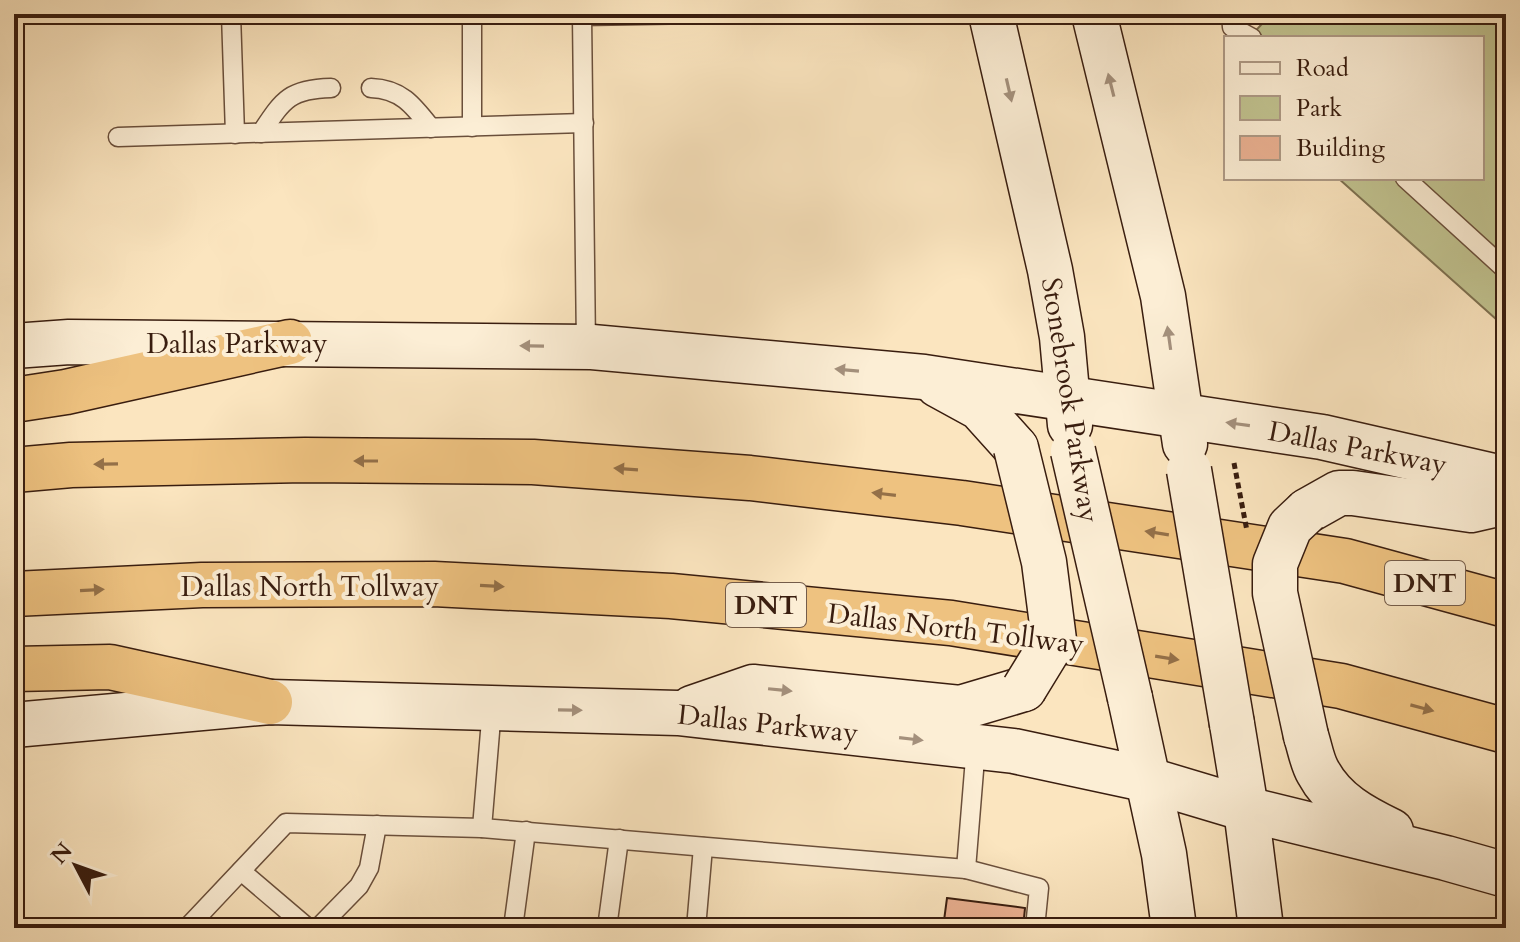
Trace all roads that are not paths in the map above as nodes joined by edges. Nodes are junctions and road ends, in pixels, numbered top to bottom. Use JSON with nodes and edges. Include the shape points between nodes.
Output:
{"nodes":[{"id":1,"x":231,"y":14,"type":"edge"},
{"id":2,"x":472,"y":14,"type":"edge"},
{"id":3,"x":700,"y":14,"type":"edge"},
{"id":4,"x":991,"y":14,"type":"edge"},
{"id":5,"x":1094,"y":14,"type":"edge"},
{"id":6,"x":1231,"y":14,"type":"edge"},
{"id":7,"x":582,"y":15,"type":"edge"},
{"id":8,"x":1248,"y":36,"type":"edge"},
{"id":9,"x":331,"y":88,"type":"dead end"},
{"id":10,"x":371,"y":88,"type":"dead end"},
{"id":11,"x":584,"y":123,"type":"junction"},
{"id":12,"x":472,"y":127,"type":"junction"},
{"id":13,"x":431,"y":128,"type":"junction"},
{"id":14,"x":261,"y":133,"type":"junction"},
{"id":15,"x":235,"y":134,"type":"junction"},
{"id":16,"x":118,"y":137,"type":"dead end"},
{"id":17,"x":1407,"y":180,"type":"edge"},
{"id":18,"x":1506,"y":270,"type":"edge"},
{"id":19,"x":290,"y":342,"type":"junction"},
{"id":20,"x":14,"y":346,"type":"edge"},
{"id":21,"x":586,"y":347,"type":"junction"},
{"id":22,"x":924,"y":377,"type":"junction"},
{"id":23,"x":1067,"y":399,"type":"junction"},
{"id":24,"x":14,"y":400,"type":"edge"},
{"id":25,"x":1180,"y":415,"type":"junction"},
{"id":26,"x":14,"y":470,"type":"edge"},
{"id":27,"x":1506,"y":479,"type":"edge"},
{"id":28,"x":1506,"y":502,"type":"edge"},
{"id":29,"x":14,"y":594,"type":"edge"},
{"id":30,"x":1506,"y":605,"type":"edge"},
{"id":31,"x":14,"y":669,"type":"edge"},
{"id":32,"x":270,"y":702,"type":"junction"},
{"id":33,"x":492,"y":708,"type":"junction"},
{"id":34,"x":678,"y":713,"type":"junction"},
{"id":35,"x":14,"y":725,"type":"edge"},
{"id":36,"x":1506,"y":731,"type":"edge"},
{"id":37,"x":976,"y":746,"type":"junction"},
{"id":38,"x":1149,"y":780,"type":"junction"},
{"id":39,"x":1246,"y":809,"type":"junction"},
{"id":40,"x":377,"y":825,"type":"junction"},
{"id":41,"x":482,"y":828,"type":"junction"},
{"id":42,"x":526,"y":831,"type":"junction"},
{"id":43,"x":619,"y":839,"type":"junction"},
{"id":44,"x":703,"y":847,"type":"junction"},
{"id":45,"x":1446,"y":858,"type":"junction"},
{"id":46,"x":966,"y":869,"type":"junction"},
{"id":47,"x":241,"y":871,"type":"junction"},
{"id":48,"x":1506,"y":875,"type":"edge"},
{"id":49,"x":187,"y":928,"type":"edge"},
{"id":50,"x":308,"y":928,"type":"edge"},
{"id":51,"x":318,"y":928,"type":"edge"},
{"id":52,"x":513,"y":928,"type":"edge"},
{"id":53,"x":607,"y":928,"type":"edge"},
{"id":54,"x":696,"y":928,"type":"edge"},
{"id":55,"x":1035,"y":928,"type":"edge"},
{"id":56,"x":1174,"y":928,"type":"edge"},
{"id":57,"x":1261,"y":928,"type":"edge"}],
"edges":[{"from":1,"to":15,"type":"lane"},
{"from":2,"to":12,"type":"lane"},
{"from":3,"to":7,"type":"lane"},
{"from":4,"to":23,"type":"main road","name":"Stonebrook Parkway","one_way":true,"via":[[1050,270]]},
{"from":25,"to":5,"type":"main road","one_way":true,"via":[[1163,296]]},
{"from":6,"to":8,"type":"lane","via":[[1232,27]]},
{"from":7,"to":11,"type":"lane"},
{"from":9,"to":14,"type":"lane","via":[[306,89],[281,102]]},
{"from":10,"to":13,"type":"lane","via":[[386,88],[411,102]]},
{"from":11,"to":12,"type":"lane"},
{"from":11,"to":21,"type":"lane"},
{"from":12,"to":13,"type":"lane"},
{"from":13,"to":14,"type":"lane"},
{"from":14,"to":15,"type":"lane"},
{"from":15,"to":16,"type":"lane"},
{"from":17,"to":18,"type":"lane"},
{"from":19,"to":20,"type":"main road","name":"Dallas Parkway"},
{"from":21,"to":19,"type":"main road","name":"Dallas Parkway","one_way":true},
{"from":19,"to":24,"type":"highway"},
{"from":22,"to":21,"type":"main road","name":"Dallas Parkway","one_way":true},
{"from":22,"to":23,"type":"main road","name":"Dallas Parkway"},
{"from":34,"to":22,"type":"main road","one_way":true,"bridge":true,"via":[[753,687],[960,708],[1024,689],[1054,640],[1044,562],[1016,448],[980,408]]},
{"from":23,"to":25,"type":"main road","name":"Dallas Parkway"},
{"from":23,"to":38,"type":"main road","name":"Stonebrook Parkway","bridge":true,"via":[[1073,451]]},
{"from":27,"to":25,"type":"main road","name":"Dallas Parkway","one_way":true,"via":[[1322,437]]},
{"from":25,"to":39,"type":"main road","bridge":true},
{"from":30,"to":26,"type":"highway","number":"DNT","one_way":true,"via":[[1345,561],[962,503],[750,478],[518,462],[289,461]]},
{"from":28,"to":45,"type":"main road","bridge":true,"via":[[1471,510],[1339,493],[1290,527],[1275,564],[1275,593],[1317,771],[1350,809]]},
{"from":29,"to":36,"type":"highway","name":"Dallas North Tollway","number":"DNT","one_way":true,"via":[[202,585],[434,584],[687,597],[951,623],[1341,686]]},
{"from":31,"to":32,"type":"highway","via":[[110,667]]},
{"from":32,"to":33,"type":"main road","name":"Dallas Parkway"},
{"from":32,"to":35,"type":"main road","name":"Dallas Parkway"},
{"from":33,"to":34,"type":"main road","name":"Dallas Parkway","one_way":true},
{"from":33,"to":41,"type":"lane"},
{"from":34,"to":37,"type":"main road","name":"Dallas Parkway","one_way":true},
{"from":37,"to":38,"type":"main road","name":"Dallas Parkway"},
{"from":37,"to":46,"type":"lane"},
{"from":38,"to":39,"type":"main road","name":"Dallas Parkway"},
{"from":38,"to":56,"type":"main road","name":"Stonebrook Parkway"},
{"from":39,"to":45,"type":"main road","name":"Dallas Parkway"},
{"from":39,"to":57,"type":"main road"},
{"from":40,"to":41,"type":"lane"},
{"from":40,"to":47,"type":"lane","via":[[286,823]]},
{"from":40,"to":51,"type":"lane","via":[[369,868],[359,886]]},
{"from":41,"to":42,"type":"lane"},
{"from":42,"to":43,"type":"lane"},
{"from":42,"to":52,"type":"lane"},
{"from":43,"to":44,"type":"lane"},
{"from":43,"to":53,"type":"lane"},
{"from":44,"to":46,"type":"lane"},
{"from":44,"to":54,"type":"lane"},
{"from":45,"to":48,"type":"main road","name":"Dallas Parkway"},
{"from":46,"to":55,"type":"lane","via":[[1039,888]]},
{"from":47,"to":49,"type":"lane"},
{"from":47,"to":50,"type":"lane"}]}
